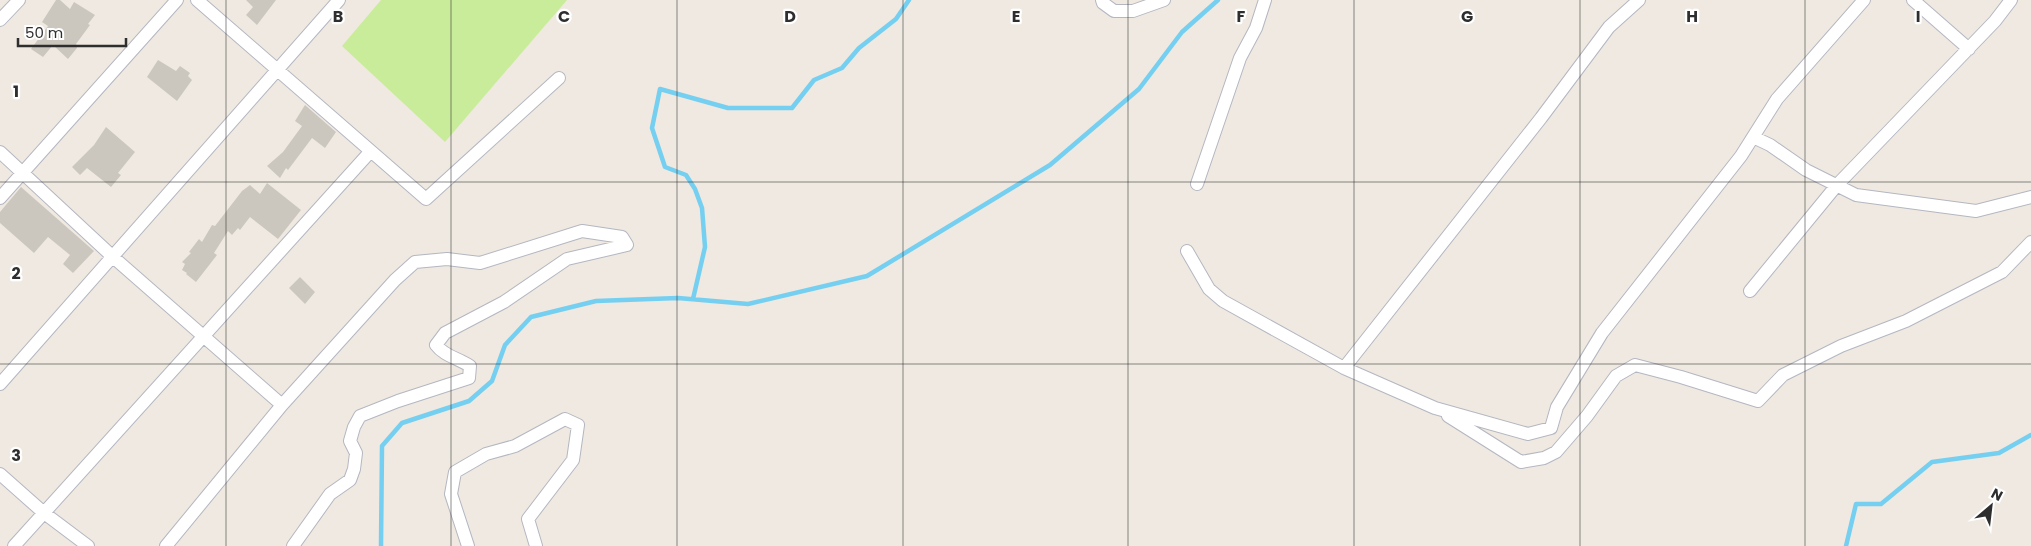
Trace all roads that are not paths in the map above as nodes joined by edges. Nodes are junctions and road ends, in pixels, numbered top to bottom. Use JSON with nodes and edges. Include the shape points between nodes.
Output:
{"nodes":[{"id":1,"x":19,"y":0,"type":"edge"},
{"id":2,"x":176,"y":0,"type":"edge"},
{"id":3,"x":197,"y":0,"type":"edge"},
{"id":4,"x":339,"y":0,"type":"edge"},
{"id":5,"x":1102,"y":0,"type":"edge"},
{"id":6,"x":1164,"y":0,"type":"edge"},
{"id":7,"x":1265,"y":0,"type":"edge"},
{"id":8,"x":1639,"y":0,"type":"edge"},
{"id":9,"x":1864,"y":0,"type":"edge"},
{"id":10,"x":1913,"y":0,"type":"edge"},
{"id":11,"x":2011,"y":0,"type":"edge"},
{"id":12,"x":0,"y":20,"type":"edge"},
{"id":13,"x":1969,"y":49,"type":"junction"},
{"id":14,"x":277,"y":70,"type":"junction"},
{"id":15,"x":559,"y":78,"type":"dead end"},
{"id":16,"x":1753,"y":136,"type":"junction"},
{"id":17,"x":0,"y":152,"type":"edge"},
{"id":18,"x":370,"y":152,"type":"junction"},
{"id":19,"x":22,"y":172,"type":"junction"},
{"id":20,"x":1197,"y":184,"type":"dead end"},
{"id":21,"x":1837,"y":185,"type":"junction"},
{"id":22,"x":2031,"y":196,"type":"edge"},
{"id":23,"x":0,"y":198,"type":"edge"},
{"id":24,"x":2031,"y":242,"type":"edge"},
{"id":25,"x":1187,"y":251,"type":"dead end"},
{"id":26,"x":113,"y":257,"type":"junction"},
{"id":27,"x":1750,"y":291,"type":"dead end"},
{"id":28,"x":205,"y":336,"type":"junction"},
{"id":29,"x":1344,"y":368,"type":"junction"},
{"id":30,"x":0,"y":384,"type":"edge"},
{"id":31,"x":282,"y":405,"type":"junction"},
{"id":32,"x":1435,"y":408,"type":"junction"},
{"id":33,"x":0,"y":474,"type":"edge"},
{"id":34,"x":44,"y":513,"type":"junction"},
{"id":35,"x":14,"y":546,"type":"edge"},
{"id":36,"x":88,"y":546,"type":"edge"},
{"id":37,"x":166,"y":546,"type":"edge"},
{"id":38,"x":293,"y":546,"type":"edge"},
{"id":39,"x":468,"y":546,"type":"edge"},
{"id":40,"x":536,"y":546,"type":"edge"}],
"edges":[{"from":1,"to":12,"type":"street"},
{"from":2,"to":19,"type":"street"},
{"from":3,"to":14,"type":"street"},
{"from":4,"to":14,"type":"street"},
{"from":5,"to":6,"type":"street","via":[[1114,11],[1133,12]]},
{"from":7,"to":20,"type":"street","via":[[1256,28],[1240,58]]},
{"from":8,"to":29,"type":"street","via":[[1608,27]]},
{"from":9,"to":16,"type":"street","via":[[1778,99]]},
{"from":10,"to":13,"type":"street"},
{"from":11,"to":13,"type":"street"},
{"from":13,"to":21,"type":"street"},
{"from":14,"to":18,"type":"street"},
{"from":14,"to":26,"type":"street"},
{"from":15,"to":18,"type":"street","via":[[426,199]]},
{"from":16,"to":21,"type":"street","via":[[1806,170]]},
{"from":16,"to":32,"type":"street","via":[[1679,237],[1602,333],[1557,407],[1551,428],[1528,434]]},
{"from":17,"to":19,"type":"street"},
{"from":18,"to":28,"type":"street"},
{"from":19,"to":23,"type":"street"},
{"from":19,"to":26,"type":"street"},
{"from":21,"to":22,"type":"street","via":[[1856,195],[1976,211]]},
{"from":21,"to":27,"type":"street"},
{"from":24,"to":32,"type":"street","via":[[2002,272],[1914,317],[1841,346],[1783,375],[1758,400],[1635,365],[1616,376],[1556,452],[1521,462]]},
{"from":25,"to":29,"type":"street","via":[[1209,289],[1223,300]]},
{"from":26,"to":28,"type":"street"},
{"from":26,"to":30,"type":"street"},
{"from":28,"to":31,"type":"street"},
{"from":28,"to":34,"type":"street"},
{"from":29,"to":32,"type":"street"},
{"from":31,"to":37,"type":"street"},
{"from":31,"to":38,"type":"street","via":[[415,262],[480,263],[582,231],[622,237],[627,245],[566,259],[504,302],[445,333],[436,345],[442,353],[470,366],[469,378],[360,416],[350,441],[356,453],[350,480],[330,494]]},
{"from":33,"to":34,"type":"street"},
{"from":34,"to":35,"type":"street"},
{"from":34,"to":36,"type":"street"},
{"from":39,"to":40,"type":"street","via":[[451,494],[455,472],[486,454],[515,446],[565,419],[578,425],[573,460],[528,519]]}]}
